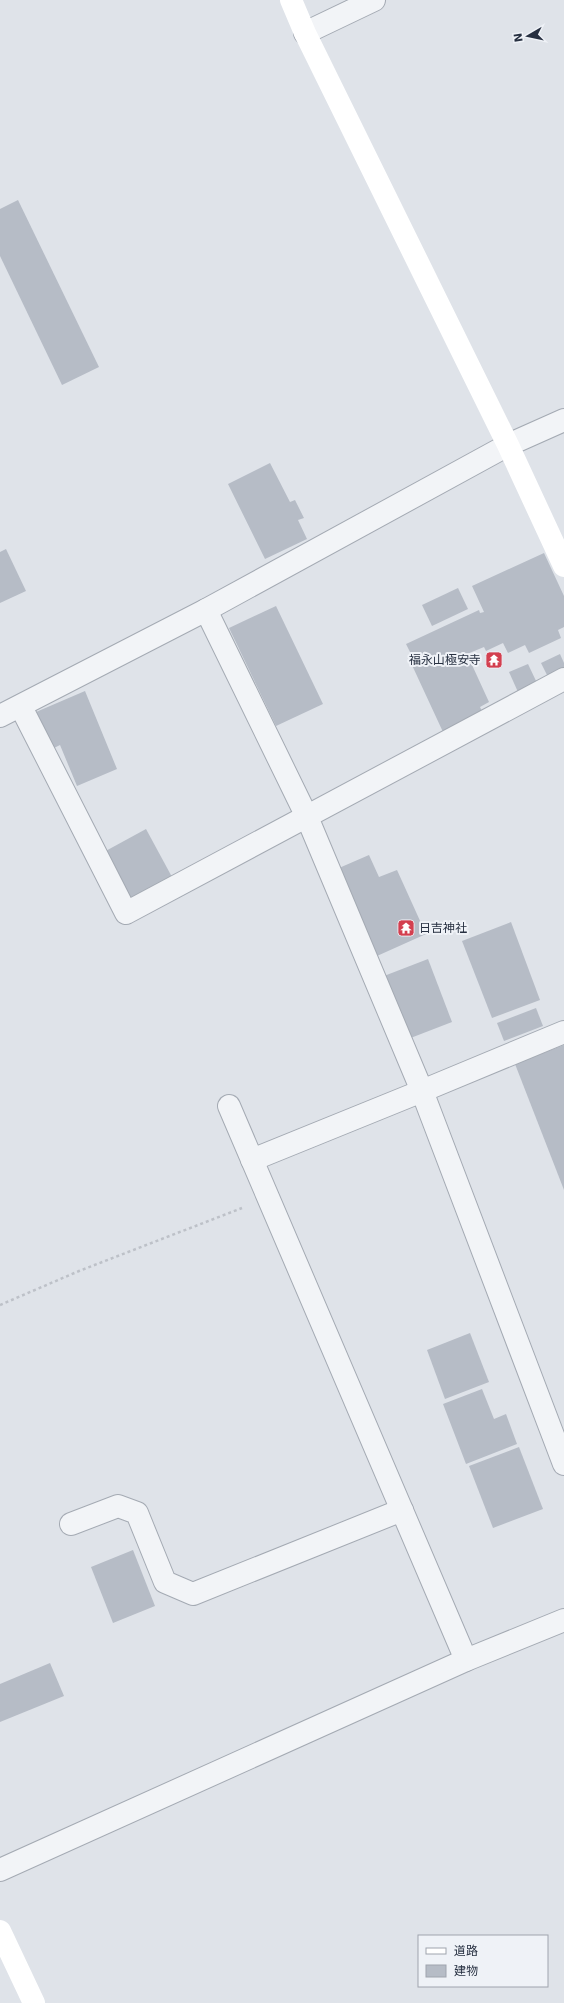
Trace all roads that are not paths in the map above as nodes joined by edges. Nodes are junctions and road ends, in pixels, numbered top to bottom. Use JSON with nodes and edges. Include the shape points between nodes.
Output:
{"nodes":[{"id":1,"x":291,"y":0,"type":"edge"},
{"id":2,"x":374,"y":0,"type":"edge"},
{"id":3,"x":305,"y":33,"type":"junction"},
{"id":4,"x":564,"y":420,"type":"edge"},
{"id":5,"x":508,"y":446,"type":"junction"},
{"id":6,"x":564,"y":566,"type":"edge"},
{"id":7,"x":206,"y":610,"type":"junction"},
{"id":8,"x":564,"y":679,"type":"edge"},
{"id":9,"x":20,"y":706,"type":"junction"},
{"id":10,"x":0,"y":716,"type":"edge"},
{"id":11,"x":307,"y":817,"type":"junction"},
{"id":12,"x":564,"y":1032,"type":"edge"},
{"id":13,"x":422,"y":1092,"type":"junction"},
{"id":14,"x":229,"y":1106,"type":"dead end"},
{"id":15,"x":252,"y":1160,"type":"junction"},
{"id":16,"x":564,"y":1464,"type":"edge"},
{"id":17,"x":402,"y":1510,"type":"junction"},
{"id":18,"x":71,"y":1524,"type":"dead end"},
{"id":19,"x":564,"y":1620,"type":"edge"},
{"id":20,"x":466,"y":1660,"type":"junction"},
{"id":21,"x":0,"y":1870,"type":"edge"},
{"id":22,"x":0,"y":1931,"type":"edge"},
{"id":23,"x":34,"y":2003,"type":"edge"}],
"edges":[{"from":1,"to":3,"type":"street"},
{"from":2,"to":3,"type":"street"},
{"from":3,"to":5,"type":"street"},
{"from":4,"to":5,"type":"street"},
{"from":5,"to":6,"type":"street"},
{"from":5,"to":7,"type":"street"},
{"from":7,"to":9,"type":"street"},
{"from":7,"to":11,"type":"street"},
{"from":8,"to":11,"type":"street"},
{"from":9,"to":10,"type":"street"},
{"from":9,"to":11,"type":"street","via":[[126,912]]},
{"from":11,"to":13,"type":"street"},
{"from":12,"to":13,"type":"street"},
{"from":13,"to":15,"type":"street"},
{"from":13,"to":16,"type":"street"},
{"from":14,"to":15,"type":"street"},
{"from":15,"to":17,"type":"street"},
{"from":17,"to":18,"type":"street","via":[[193,1594],[165,1582],[137,1514],[118,1506]]},
{"from":17,"to":20,"type":"street"},
{"from":19,"to":20,"type":"street"},
{"from":20,"to":21,"type":"street"},
{"from":22,"to":23,"type":"street"}]}
